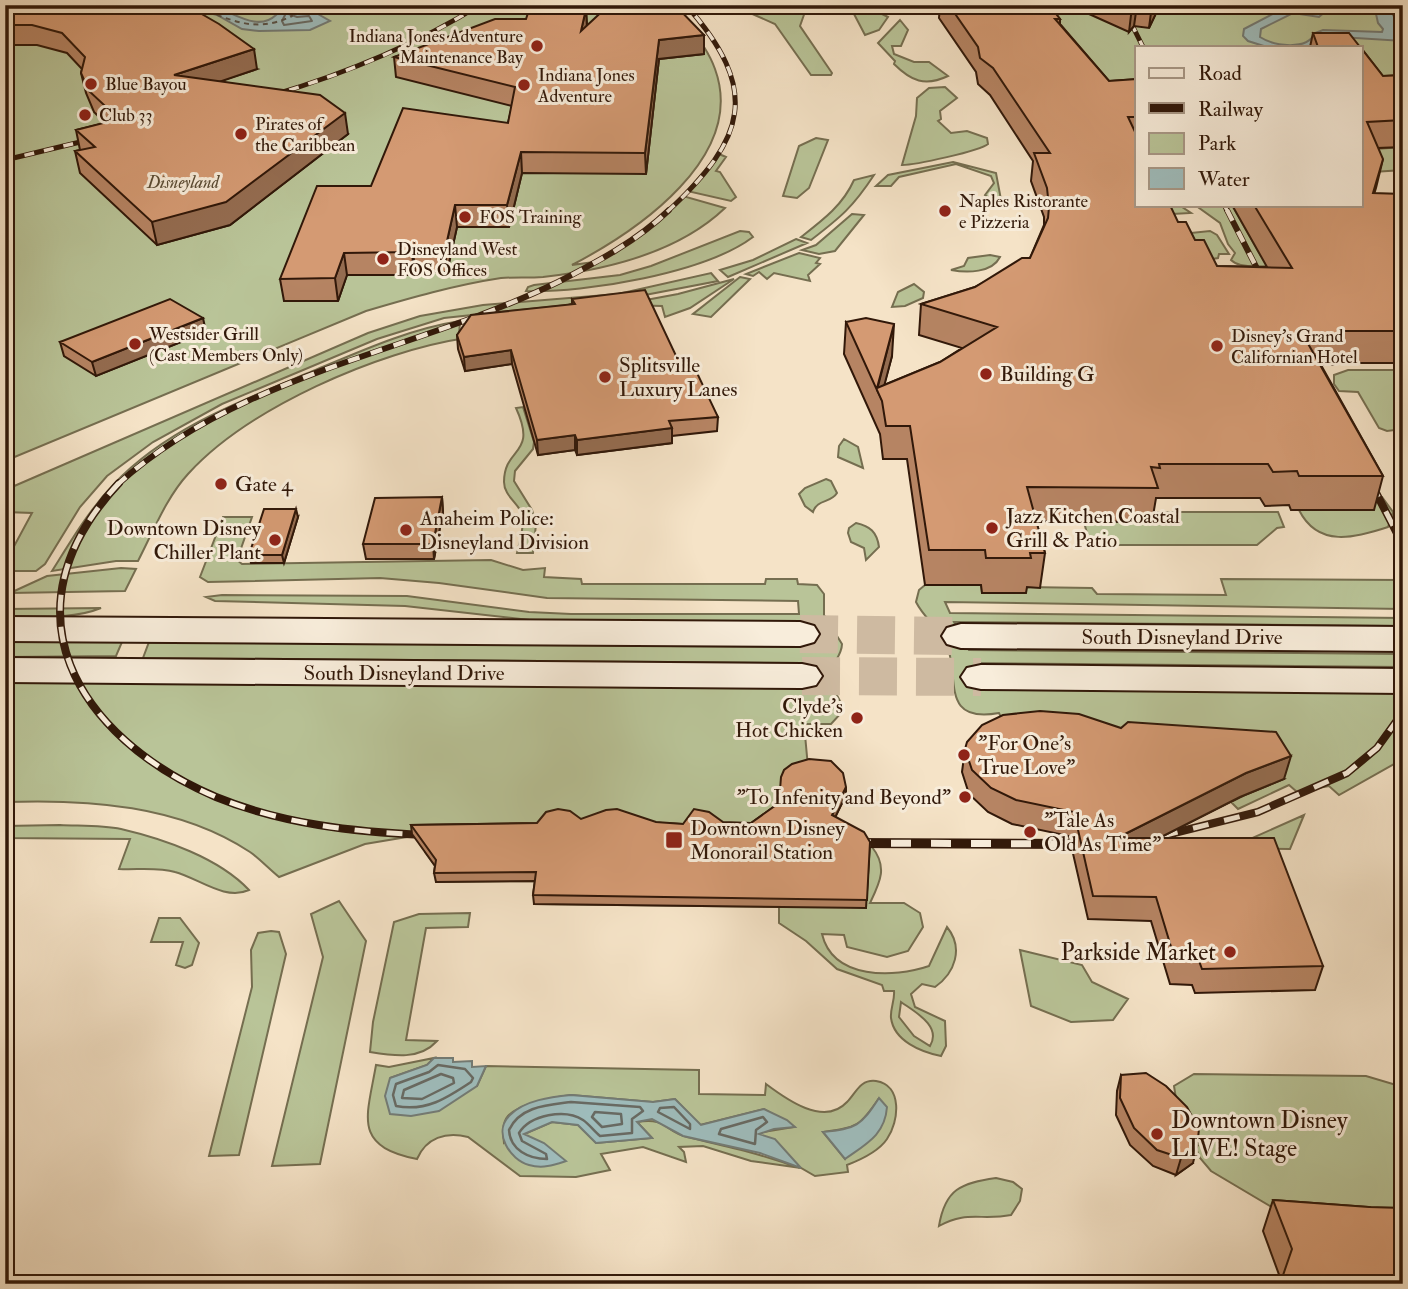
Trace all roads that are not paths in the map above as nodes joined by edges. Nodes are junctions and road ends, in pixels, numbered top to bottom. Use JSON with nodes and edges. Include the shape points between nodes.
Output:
{"nodes":[{"id":1,"x":5,"y":629,"type":"edge"},
{"id":2,"x":800,"y":634,"type":"tunnel mouth"},
{"id":3,"x":961,"y":636,"type":"tunnel mouth"},
{"id":4,"x":1403,"y":639,"type":"edge"},
{"id":5,"x":5,"y":670,"type":"edge"},
{"id":6,"x":802,"y":676,"type":"tunnel mouth"},
{"id":7,"x":981,"y":677,"type":"tunnel mouth"},
{"id":8,"x":1403,"y":681,"type":"edge"}],
"edges":[{"from":1,"to":2,"type":"main road","name":"South Disneyland Drive"},
{"from":3,"to":4,"type":"main road","name":"South Disneyland Drive"},
{"from":5,"to":6,"type":"main road","name":"South Disneyland Drive"},
{"from":7,"to":8,"type":"main road","name":"South Disneyland Drive"}]}
